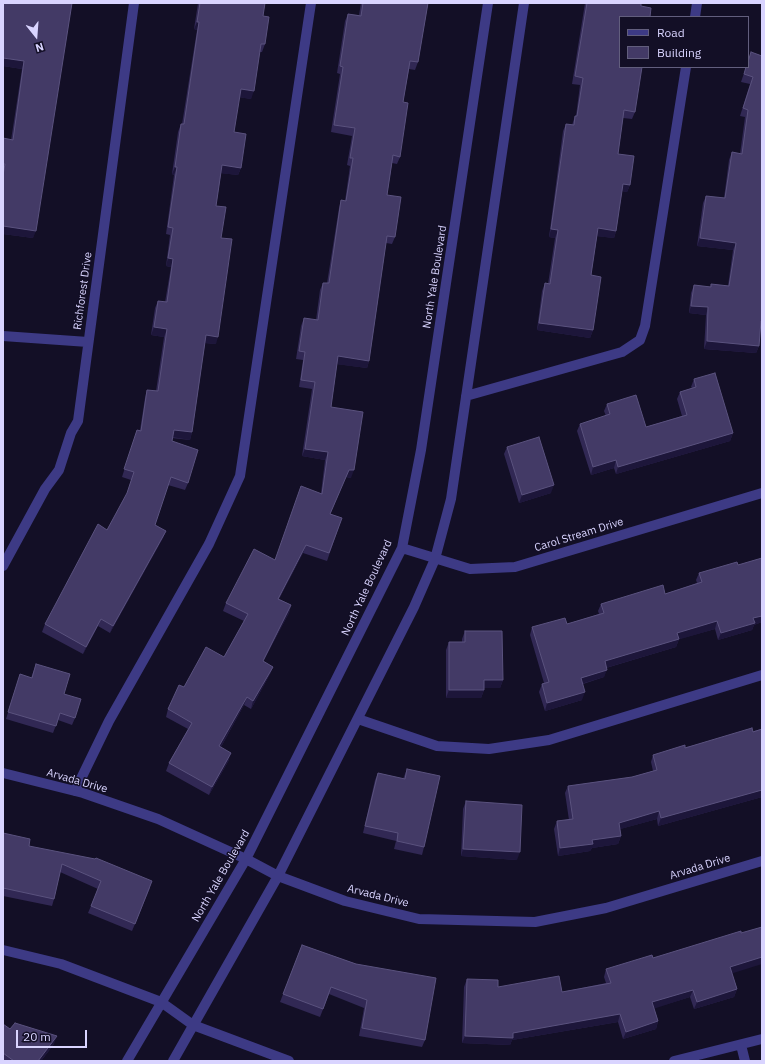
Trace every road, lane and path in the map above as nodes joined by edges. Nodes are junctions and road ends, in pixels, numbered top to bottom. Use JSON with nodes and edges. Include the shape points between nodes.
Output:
{"nodes":[{"id":1,"x":134,"y":3,"type":"edge"},
{"id":2,"x":311,"y":3,"type":"edge"},
{"id":3,"x":488,"y":3,"type":"edge"},
{"id":4,"x":524,"y":3,"type":"edge"},
{"id":5,"x":697,"y":3,"type":"edge"},
{"id":6,"x":695,"y":16,"type":"edge"},
{"id":7,"x":686,"y":68,"type":"edge"},
{"id":8,"x":3,"y":336,"type":"edge"},
{"id":9,"x":88,"y":342,"type":"junction"},
{"id":10,"x":466,"y":396,"type":"junction"},
{"id":11,"x":762,"y":493,"type":"edge"},
{"id":12,"x":402,"y":548,"type":"junction"},
{"id":13,"x":435,"y":559,"type":"junction"},
{"id":14,"x":3,"y":566,"type":"edge"},
{"id":15,"x":762,"y":675,"type":"edge"},
{"id":16,"x":358,"y":719,"type":"junction"},
{"id":17,"x":3,"y":773,"type":"edge"},
{"id":18,"x":75,"y":791,"type":"junction"},
{"id":19,"x":246,"y":858,"type":"junction"},
{"id":20,"x":762,"y":861,"type":"edge"},
{"id":21,"x":278,"y":876,"type":"junction"},
{"id":22,"x":3,"y":950,"type":"edge"},
{"id":23,"x":161,"y":1002,"type":"junction"},
{"id":24,"x":193,"y":1025,"type":"junction"},
{"id":25,"x":762,"y":1039,"type":"edge"},
{"id":26,"x":740,"y":1045,"type":"junction"},
{"id":27,"x":127,"y":1061,"type":"edge"},
{"id":28,"x":173,"y":1061,"type":"edge"},
{"id":29,"x":289,"y":1061,"type":"edge"},
{"id":30,"x":674,"y":1061,"type":"edge"},
{"id":31,"x":745,"y":1061,"type":"edge"}],
"edges":[{"from":1,"to":9,"type":"street","name":"Richforest Drive"},
{"from":2,"to":18,"type":"street","via":[[240,476],[209,544],[109,721]]},
{"from":3,"to":12,"type":"street","name":"North Yale Boulevard","via":[[421,450]]},
{"from":4,"to":10,"type":"street"},
{"from":5,"to":6,"type":"street"},
{"from":7,"to":10,"type":"street","via":[[645,326],[640,340],[622,352]]},
{"from":8,"to":9,"type":"street"},
{"from":9,"to":14,"type":"street","name":"Richforest Drive","via":[[78,420],[59,470],[45,489]]},
{"from":10,"to":13,"type":"street","via":[[451,500]]},
{"from":11,"to":13,"type":"street","name":"Carol Stream Drive","via":[[515,567],[470,569]]},
{"from":12,"to":13,"type":"street","name":"Carol Stream Drive"},
{"from":12,"to":19,"type":"street","name":"North Yale Boulevard"},
{"from":13,"to":16,"type":"street"},
{"from":15,"to":16,"type":"street","via":[[549,740],[489,749],[437,746]]},
{"from":16,"to":21,"type":"street"},
{"from":17,"to":18,"type":"street","name":"Arvada Drive"},
{"from":18,"to":19,"type":"street","name":"Arvada Drive","via":[[158,819]]},
{"from":19,"to":21,"type":"street","name":"Arvada Drive"},
{"from":19,"to":23,"type":"street","name":"North Yale Boulevard"},
{"from":20,"to":21,"type":"street","name":"Arvada Drive","via":[[606,908],[535,922],[419,919],[345,901]]},
{"from":21,"to":24,"type":"street"},
{"from":22,"to":23,"type":"street","via":[[60,964]]},
{"from":23,"to":24,"type":"street"},
{"from":23,"to":27,"type":"street","name":"North Yale Boulevard"},
{"from":24,"to":28,"type":"street"},
{"from":24,"to":29,"type":"street"},
{"from":25,"to":26,"type":"street"},
{"from":26,"to":30,"type":"street"},
{"from":26,"to":31,"type":"street"}]}
